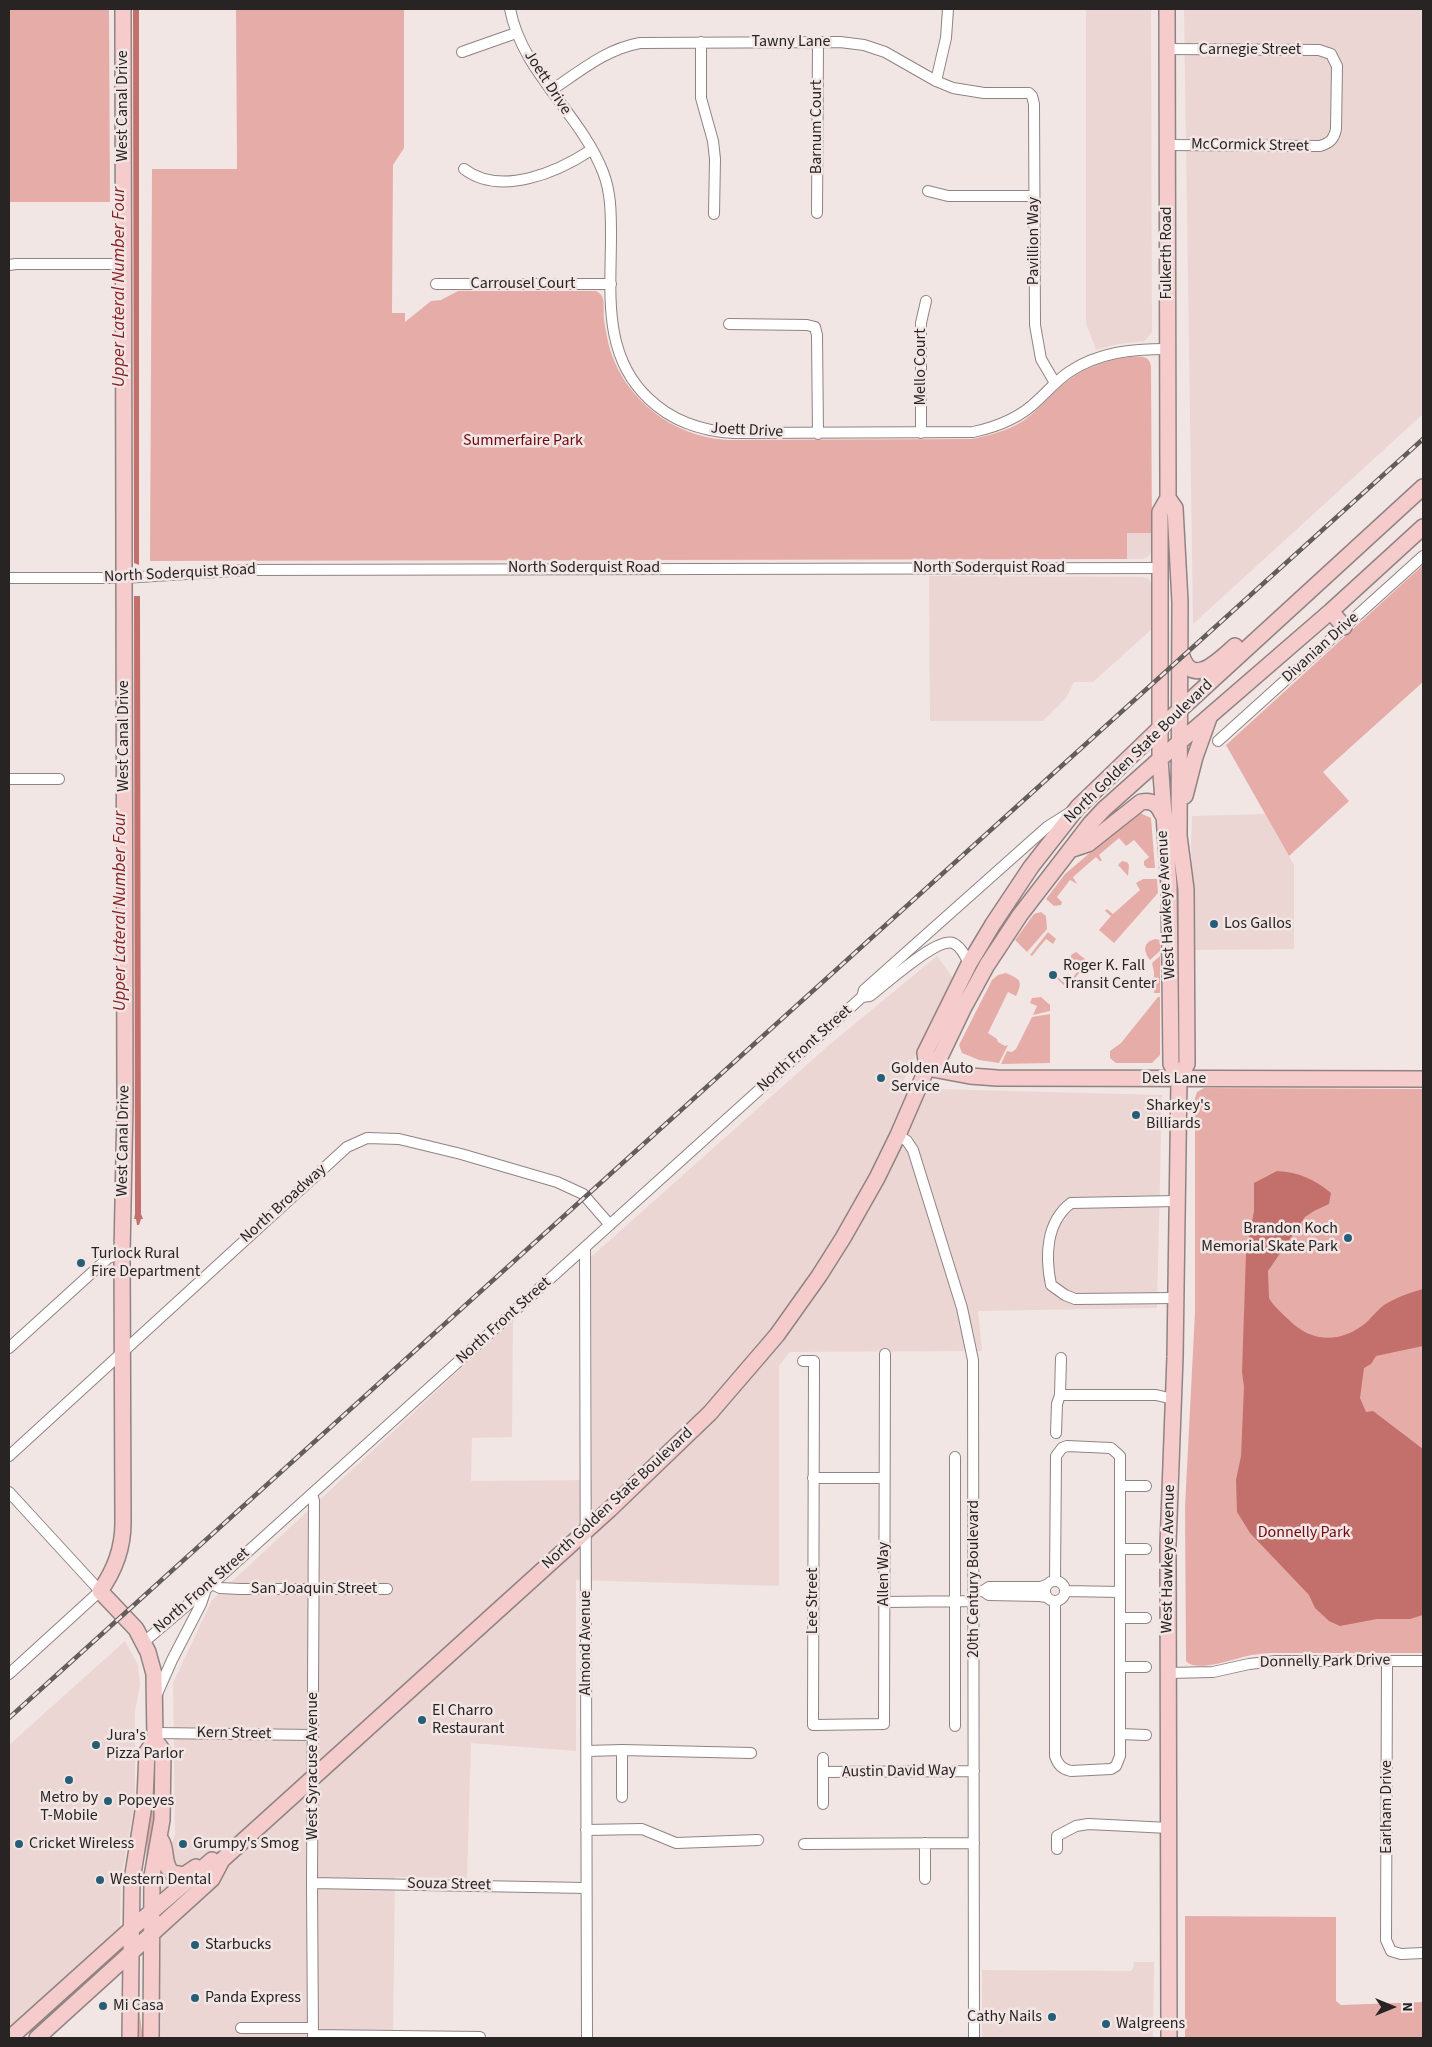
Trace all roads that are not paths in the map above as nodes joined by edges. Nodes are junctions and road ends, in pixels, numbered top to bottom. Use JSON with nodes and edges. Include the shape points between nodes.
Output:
{"nodes":[{"id":1,"x":122,"y":9,"type":"edge"},
{"id":2,"x":510,"y":9,"type":"edge"},
{"id":3,"x":948,"y":9,"type":"edge"},
{"id":4,"x":1167,"y":9,"type":"edge"},
{"id":5,"x":516,"y":33,"type":"junction"},
{"id":6,"x":701,"y":42,"type":"junction"},
{"id":7,"x":818,"y":42,"type":"junction"},
{"id":8,"x":1167,"y":49,"type":"junction"},
{"id":9,"x":462,"y":52,"type":"dead end"},
{"id":10,"x":936,"y":81,"type":"junction"},
{"id":11,"x":552,"y":90,"type":"junction"},
{"id":12,"x":1032,"y":96,"type":"joint"},
{"id":13,"x":1331,"y":141,"type":"joint"},
{"id":14,"x":1167,"y":145,"type":"junction"},
{"id":15,"x":591,"y":150,"type":"junction"},
{"id":16,"x":464,"y":169,"type":"dead end"},
{"id":17,"x":928,"y":191,"type":"dead end"},
{"id":18,"x":1034,"y":196,"type":"junction"},
{"id":19,"x":817,"y":213,"type":"dead end"},
{"id":20,"x":714,"y":214,"type":"dead end"},
{"id":21,"x":123,"y":264,"type":"junction"},
{"id":22,"x":9,"y":265,"type":"edge"},
{"id":23,"x":436,"y":284,"type":"dead end"},
{"id":24,"x":611,"y":284,"type":"junction"},
{"id":25,"x":926,"y":301,"type":"dead end"},
{"id":26,"x":729,"y":324,"type":"dead end"},
{"id":27,"x":1167,"y":349,"type":"junction"},
{"id":28,"x":1055,"y":383,"type":"junction"},
{"id":29,"x":921,"y":433,"type":"junction"},
{"id":30,"x":818,"y":434,"type":"junction"},
{"id":31,"x":1423,"y":487,"type":"edge"},
{"id":32,"x":1168,"y":498,"type":"junction"},
{"id":33,"x":1423,"y":528,"type":"edge"},
{"id":34,"x":1423,"y":556,"type":"edge"},
{"id":35,"x":1160,"y":568,"type":"junction"},
{"id":36,"x":1328,"y":574,"type":"junction"},
{"id":37,"x":9,"y":578,"type":"edge"},
{"id":38,"x":124,"y":578,"type":"junction"},
{"id":39,"x":1330,"y":611,"type":"junction"},
{"id":40,"x":1344,"y":628,"type":"junction"},
{"id":41,"x":1180,"y":647,"type":"junction"},
{"id":42,"x":1180,"y":710,"type":"junction"},
{"id":43,"x":1210,"y":716,"type":"junction"},
{"id":44,"x":1160,"y":728,"type":"junction"},
{"id":45,"x":1218,"y":741,"type":"dead end"},
{"id":46,"x":1179,"y":743,"type":"junction"},
{"id":47,"x":1160,"y":759,"type":"junction"},
{"id":48,"x":9,"y":779,"type":"edge"},
{"id":49,"x":59,"y":779,"type":"dead end"},
{"id":50,"x":1078,"y":807,"type":"junction"},
{"id":51,"x":1162,"y":814,"type":"junction"},
{"id":52,"x":1179,"y":836,"type":"junction"},
{"id":53,"x":1073,"y":849,"type":"junction"},
{"id":54,"x":969,"y":964,"type":"junction"},
{"id":55,"x":862,"y":998,"type":"junction"},
{"id":56,"x":927,"y":1068,"type":"junction"},
{"id":57,"x":1179,"y":1079,"type":"junction"},
{"id":58,"x":1423,"y":1079,"type":"edge"},
{"id":59,"x":898,"y":1135,"type":"junction"},
{"id":60,"x":1177,"y":1201,"type":"junction"},
{"id":61,"x":610,"y":1226,"type":"junction"},
{"id":62,"x":585,"y":1247,"type":"junction"},
{"id":63,"x":122,"y":1253,"type":"junction"},
{"id":64,"x":1176,"y":1298,"type":"junction"},
{"id":65,"x":9,"y":1348,"type":"edge"},
{"id":66,"x":122,"y":1352,"type":"junction"},
{"id":67,"x":885,"y":1354,"type":"dead end"},
{"id":68,"x":1060,"y":1358,"type":"dead end"},
{"id":69,"x":803,"y":1361,"type":"dead end"},
{"id":70,"x":1060,"y":1395,"type":"junction"},
{"id":71,"x":1173,"y":1399,"type":"junction"},
{"id":72,"x":1056,"y":1433,"type":"dead end"},
{"id":73,"x":9,"y":1456,"type":"edge"},
{"id":74,"x":954,"y":1457,"type":"dead end"},
{"id":75,"x":814,"y":1478,"type":"junction"},
{"id":76,"x":884,"y":1478,"type":"junction"},
{"id":77,"x":1120,"y":1486,"type":"junction"},
{"id":78,"x":1146,"y":1486,"type":"dead end"},
{"id":79,"x":9,"y":1492,"type":"edge"},
{"id":80,"x":312,"y":1494,"type":"junction"},
{"id":81,"x":585,"y":1531,"type":"junction"},
{"id":82,"x":1120,"y":1549,"type":"junction"},
{"id":83,"x":1146,"y":1549,"type":"dead end"},
{"id":84,"x":1050,"y":1583,"type":"junction"},
{"id":85,"x":209,"y":1587,"type":"junction"},
{"id":86,"x":314,"y":1589,"type":"junction"},
{"id":87,"x":387,"y":1589,"type":"dead end"},
{"id":88,"x":100,"y":1591,"type":"junction"},
{"id":89,"x":1065,"y":1591,"type":"junction"},
{"id":90,"x":1120,"y":1592,"type":"junction"},
{"id":91,"x":977,"y":1594,"type":"junction"},
{"id":92,"x":1050,"y":1600,"type":"junction"},
{"id":93,"x":955,"y":1601,"type":"junction"},
{"id":94,"x":884,"y":1602,"type":"junction"},
{"id":95,"x":1120,"y":1618,"type":"junction"},
{"id":96,"x":1146,"y":1618,"type":"dead end"},
{"id":97,"x":144,"y":1642,"type":"junction"},
{"id":98,"x":1423,"y":1661,"type":"edge"},
{"id":99,"x":1387,"y":1662,"type":"junction"},
{"id":100,"x":1120,"y":1667,"type":"junction"},
{"id":101,"x":1146,"y":1667,"type":"dead end"},
{"id":102,"x":1168,"y":1673,"type":"junction"},
{"id":103,"x":9,"y":1674,"type":"edge"},
{"id":104,"x":155,"y":1699,"type":"junction"},
{"id":105,"x":813,"y":1725,"type":"joint"},
{"id":106,"x":955,"y":1726,"type":"dead end"},
{"id":107,"x":1120,"y":1734,"type":"junction"},
{"id":108,"x":313,"y":1735,"type":"junction"},
{"id":109,"x":1146,"y":1735,"type":"dead end"},
{"id":110,"x":155,"y":1737,"type":"junction"},
{"id":111,"x":622,"y":1750,"type":"junction"},
{"id":112,"x":587,"y":1751,"type":"junction"},
{"id":113,"x":751,"y":1753,"type":"dead end"},
{"id":114,"x":823,"y":1758,"type":"dead end"},
{"id":115,"x":974,"y":1771,"type":"junction"},
{"id":116,"x":823,"y":1772,"type":"junction"},
{"id":117,"x":313,"y":1777,"type":"junction"},
{"id":118,"x":622,"y":1797,"type":"dead end"},
{"id":119,"x":823,"y":1804,"type":"dead end"},
{"id":120,"x":1169,"y":1828,"type":"junction"},
{"id":121,"x":586,"y":1830,"type":"junction"},
{"id":122,"x":159,"y":1837,"type":"junction"},
{"id":123,"x":758,"y":1840,"type":"dead end"},
{"id":124,"x":924,"y":1843,"type":"junction"},
{"id":125,"x":974,"y":1843,"type":"junction"},
{"id":126,"x":804,"y":1844,"type":"dead end"},
{"id":127,"x":1057,"y":1849,"type":"dead end"},
{"id":128,"x":217,"y":1860,"type":"junction"},
{"id":129,"x":925,"y":1879,"type":"dead end"},
{"id":130,"x":312,"y":1883,"type":"junction"},
{"id":131,"x":586,"y":1888,"type":"junction"},
{"id":132,"x":152,"y":1912,"type":"junction"},
{"id":133,"x":130,"y":1930,"type":"junction"},
{"id":134,"x":152,"y":1935,"type":"junction"},
{"id":135,"x":1423,"y":1953,"type":"edge"},
{"id":136,"x":130,"y":1954,"type":"junction"},
{"id":137,"x":241,"y":2028,"type":"dead end"},
{"id":138,"x":313,"y":2034,"type":"edge"},
{"id":139,"x":480,"y":2036,"type":"dead end"},
{"id":140,"x":10,"y":2038,"type":"edge"},
{"id":141,"x":37,"y":2038,"type":"edge"},
{"id":142,"x":130,"y":2038,"type":"edge"},
{"id":143,"x":151,"y":2038,"type":"edge"},
{"id":144,"x":587,"y":2038,"type":"edge"},
{"id":145,"x":974,"y":2038,"type":"edge"},
{"id":146,"x":1169,"y":2038,"type":"edge"}],
"edges":[{"from":1,"to":21,"type":"street","name":"West Canal Drive"},
{"from":2,"to":5,"type":"street","name":"Joett Drive"},
{"from":3,"to":10,"type":"street","via":[[946,38]]},
{"from":4,"to":8,"type":"street","name":"Fulkerth Road"},
{"from":5,"to":9,"type":"street"},
{"from":5,"to":11,"type":"street","name":"Joett Drive","via":[[532,64]]},
{"from":6,"to":7,"type":"street","name":"Tawny Lane"},
{"from":6,"to":11,"type":"street","name":"Tawny Lane","via":[[646,42],[618,49]]},
{"from":6,"to":20,"type":"street","via":[[702,98],[715,159]]},
{"from":7,"to":10,"type":"street","name":"Tawny Lane","via":[[846,42],[872,47]]},
{"from":7,"to":19,"type":"street","name":"Barnum Court"},
{"from":8,"to":13,"type":"street","name":"Carnegie Street","via":[[1319,50],[1331,54],[1337,66],[1336,129]]},
{"from":8,"to":14,"type":"street","name":"Fulkerth Road"},
{"from":10,"to":12,"type":"street","name":"Tawny Lane","via":[[971,91],[1024,92]]},
{"from":11,"to":15,"type":"street","name":"Joett Drive"},
{"from":12,"to":18,"type":"street","name":"Pavillion Way"},
{"from":13,"to":14,"type":"street","name":"McCormick Street","via":[[1320,146]]},
{"from":14,"to":27,"type":"street","name":"Fulkerth Road"},
{"from":15,"to":16,"type":"street","via":[[558,168],[512,180],[484,179]]},
{"from":15,"to":24,"type":"street","name":"Joett Drive","via":[[604,175],[609,197]]},
{"from":17,"to":18,"type":"street","via":[[948,196]]},
{"from":18,"to":28,"type":"street","name":"Pavillion Way","via":[[1035,325],[1041,359]]},
{"from":21,"to":22,"type":"street"},
{"from":21,"to":38,"type":"street","name":"West Canal Drive"},
{"from":23,"to":24,"type":"street","name":"Carrousel Court"},
{"from":24,"to":30,"type":"street","name":"Joett Drive","via":[[612,330],[619,354],[640,390],[664,412],[686,423],[718,432]]},
{"from":25,"to":29,"type":"street","name":"Mello Court","via":[[921,323]]},
{"from":26,"to":30,"type":"street","via":[[814,327],[817,335]]},
{"from":27,"to":28,"type":"street","name":"Joett Drive","via":[[1137,349],[1103,355],[1080,365]]},
{"from":27,"to":32,"type":"street","name":"Fulkerth Road"},
{"from":28,"to":29,"type":"street","name":"Joett Drive","via":[[1026,410],[1002,424],[973,432]]},
{"from":29,"to":30,"type":"street","name":"Joett Drive"},
{"from":31,"to":36,"type":"street","name":"North Golden State Boulevard"},
{"from":32,"to":35,"type":"street","name":"Fulkerth Road","via":[[1160,512]]},
{"from":32,"to":41,"type":"street","name":"Fulkerth Road","via":[[1175,508]]},
{"from":33,"to":39,"type":"street","name":"North Golden State Boulevard"},
{"from":34,"to":40,"type":"street","name":"Divanian Drive"},
{"from":35,"to":38,"type":"street","name":"North Soderquist Road","via":[[247,570]]},
{"from":35,"to":44,"type":"street","name":"Fulkerth Road"},
{"from":36,"to":41,"type":"street","via":[[1289,597],[1210,667],[1192,670],[1183,660]]},
{"from":36,"to":42,"type":"street","name":"North Golden State Boulevard"},
{"from":37,"to":38,"type":"street","name":"North Soderquist Road"},
{"from":38,"to":63,"type":"street","name":"West Canal Drive","via":[[125,1115]]},
{"from":39,"to":40,"type":"street"},
{"from":39,"to":43,"type":"street","name":"North Golden State Boulevard"},
{"from":40,"to":45,"type":"street","name":"Divanian Drive"},
{"from":41,"to":42,"type":"street","name":"Fulkerth Road"},
{"from":42,"to":44,"type":"street","name":"North Golden State Boulevard"},
{"from":42,"to":46,"type":"street","name":"Fulkerth Road"},
{"from":43,"to":46,"type":"street","name":"North Golden State Boulevard"},
{"from":43,"to":52,"type":"street","via":[[1190,774]]},
{"from":44,"to":47,"type":"street","name":"West Hawkeye Avenue"},
{"from":44,"to":50,"type":"street","name":"North Golden State Boulevard"},
{"from":46,"to":47,"type":"street","name":"North Golden State Boulevard"},
{"from":46,"to":52,"type":"street","name":"West Hawkeye Avenue"},
{"from":47,"to":51,"type":"street","name":"West Hawkeye Avenue"},
{"from":47,"to":53,"type":"street","name":"North Golden State Boulevard","via":[[1104,809]]},
{"from":48,"to":49,"type":"street"},
{"from":50,"to":54,"type":"street","name":"North Golden State Boulevard","via":[[1017,886]]},
{"from":50,"to":55,"type":"street","name":"North Front Street","via":[[1047,826],[864,990]]},
{"from":51,"to":53,"type":"street","via":[[1154,803],[1139,803],[1088,844]]},
{"from":51,"to":57,"type":"street","name":"West Hawkeye Avenue","via":[[1170,898],[1171,1064]]},
{"from":52,"to":57,"type":"street","name":"West Hawkeye Avenue","via":[[1186,889],[1187,1064]]},
{"from":53,"to":56,"type":"street","name":"North Golden State Boulevard","via":[[1008,932],[971,994],[940,1057]]},
{"from":54,"to":55,"type":"street","name":"North Front Street","via":[[956,945],[942,943],[929,949],[870,996]]},
{"from":54,"to":56,"type":"street","name":"North Golden State Boulevard","via":[[925,1053]]},
{"from":55,"to":61,"type":"street","name":"North Front Street"},
{"from":56,"to":57,"type":"street","name":"Dels Lane","via":[[991,1078]]},
{"from":56,"to":59,"type":"street","name":"North Golden State Boulevard"},
{"from":57,"to":58,"type":"street","name":"Dels Lane"},
{"from":57,"to":60,"type":"street","name":"West Hawkeye Avenue"},
{"from":59,"to":81,"type":"street","name":"North Golden State Boulevard","via":[[843,1238],[777,1335],[710,1413]]},
{"from":59,"to":91,"type":"street","name":"20th Century Boulevard","via":[[913,1150],[972,1349]]},
{"from":60,"to":64,"type":"street","name":"West Hawkeye Avenue"},
{"from":60,"to":64,"type":"street","via":[[1071,1203],[1060,1212],[1052,1226],[1048,1249],[1051,1285],[1075,1299]]},
{"from":61,"to":62,"type":"street","name":"North Front Street"},
{"from":61,"to":66,"type":"street","name":"North Broadway","via":[[583,1194],[562,1183],[399,1139],[367,1138],[347,1147]]},
{"from":62,"to":80,"type":"street","name":"North Front Street"},
{"from":62,"to":81,"type":"street","name":"Almond Avenue"},
{"from":63,"to":65,"type":"street","via":[[108,1258]]},
{"from":63,"to":66,"type":"street","name":"West Canal Drive"},
{"from":64,"to":71,"type":"street","name":"West Hawkeye Avenue"},
{"from":66,"to":73,"type":"street","name":"North Broadway"},
{"from":66,"to":88,"type":"street","name":"West Canal Drive","via":[[123,1534],[118,1558]]},
{"from":67,"to":76,"type":"street","name":"Allen Way"},
{"from":68,"to":70,"type":"street"},
{"from":69,"to":75,"type":"street","name":"Lee Street","via":[[814,1361]]},
{"from":70,"to":71,"type":"street","via":[[1156,1395]]},
{"from":70,"to":72,"type":"street"},
{"from":71,"to":102,"type":"street","name":"West Hawkeye Avenue"},
{"from":74,"to":93,"type":"street"},
{"from":75,"to":76,"type":"street"},
{"from":75,"to":105,"type":"street","name":"Lee Street"},
{"from":76,"to":94,"type":"street","name":"Allen Way"},
{"from":77,"to":78,"type":"street"},
{"from":77,"to":82,"type":"street"},
{"from":77,"to":84,"type":"street","via":[[1120,1456],[1111,1448],[1067,1446],[1058,1451]]},
{"from":79,"to":88,"type":"street"},
{"from":80,"to":85,"type":"street","name":"North Front Street"},
{"from":80,"to":86,"type":"street","name":"West Syracuse Avenue"},
{"from":81,"to":112,"type":"street","name":"Almond Avenue"},
{"from":81,"to":117,"type":"street","name":"North Golden State Boulevard"},
{"from":82,"to":83,"type":"street"},
{"from":82,"to":90,"type":"street"},
{"from":84,"to":89,"type":"street","via":[[1061,1583]]},
{"from":84,"to":91,"type":"street","via":[[1041,1588],[989,1587]]},
{"from":84,"to":92,"type":"street","via":[[1044,1591]]},
{"from":85,"to":86,"type":"street","name":"San Joaquin Street"},
{"from":85,"to":97,"type":"street","name":"North Front Street"},
{"from":85,"to":104,"type":"street"},
{"from":86,"to":87,"type":"street","name":"San Joaquin Street"},
{"from":86,"to":108,"type":"street","name":"West Syracuse Avenue"},
{"from":88,"to":97,"type":"street"},
{"from":88,"to":103,"type":"street"},
{"from":89,"to":90,"type":"street"},
{"from":89,"to":92,"type":"street","via":[[1063,1598]]},
{"from":90,"to":95,"type":"street"},
{"from":91,"to":92,"type":"street"},
{"from":91,"to":93,"type":"street"},
{"from":91,"to":115,"type":"street","name":"20th Century Boulevard"},
{"from":92,"to":107,"type":"street","via":[[1056,1762],[1065,1770],[1072,1771],[1111,1769],[1120,1756]]},
{"from":93,"to":94,"type":"street"},
{"from":93,"to":106,"type":"street"},
{"from":94,"to":105,"type":"street","name":"Allen Way","via":[[884,1724]]},
{"from":95,"to":96,"type":"street"},
{"from":95,"to":100,"type":"street"},
{"from":97,"to":104,"type":"street","via":[[152,1666]]},
{"from":98,"to":99,"type":"street","name":"Donnelly Park Drive"},
{"from":99,"to":102,"type":"street","name":"Donnelly Park Drive","via":[[1276,1661],[1213,1672]]},
{"from":99,"to":135,"type":"street","name":"Earlham Drive","via":[[1386,1940],[1391,1951]]},
{"from":100,"to":101,"type":"street"},
{"from":100,"to":107,"type":"street"},
{"from":102,"to":120,"type":"street","name":"West Hawkeye Avenue"},
{"from":104,"to":110,"type":"street"},
{"from":107,"to":109,"type":"street"},
{"from":108,"to":110,"type":"street","name":"Kern Street"},
{"from":108,"to":117,"type":"street","name":"West Syracuse Avenue"},
{"from":110,"to":122,"type":"street","via":[[163,1751]]},
{"from":110,"to":133,"type":"street","via":[[147,1752],[145,1799],[132,1880]]},
{"from":111,"to":112,"type":"street"},
{"from":111,"to":113,"type":"street"},
{"from":111,"to":118,"type":"street"},
{"from":112,"to":121,"type":"street","name":"Almond Avenue"},
{"from":114,"to":116,"type":"street"},
{"from":115,"to":116,"type":"street","name":"Austin David Way"},
{"from":115,"to":125,"type":"street","name":"20th Century Boulevard"},
{"from":116,"to":119,"type":"street"},
{"from":117,"to":128,"type":"street","name":"North Golden State Boulevard"},
{"from":117,"to":130,"type":"street","name":"West Syracuse Avenue"},
{"from":120,"to":127,"type":"street","via":[[1076,1826],[1057,1836]]},
{"from":120,"to":146,"type":"street","name":"West Hawkeye Avenue"},
{"from":121,"to":123,"type":"street","via":[[642,1829],[676,1843]]},
{"from":121,"to":131,"type":"street","name":"Almond Avenue"},
{"from":122,"to":128,"type":"street","via":[[164,1845],[166,1865],[174,1874],[184,1875],[202,1862]]},
{"from":122,"to":132,"type":"street","via":[[153,1866]]},
{"from":124,"to":125,"type":"street"},
{"from":124,"to":126,"type":"street"},
{"from":124,"to":129,"type":"street"},
{"from":125,"to":145,"type":"street","name":"20th Century Boulevard"},
{"from":128,"to":132,"type":"street","name":"North Golden State Boulevard"},
{"from":128,"to":134,"type":"street","name":"North Golden State Boulevard","via":[[212,1880]]},
{"from":130,"to":131,"type":"street","name":"Souza Street"},
{"from":130,"to":138,"type":"street","name":"West Syracuse Avenue"},
{"from":131,"to":144,"type":"street","name":"Almond Avenue"},
{"from":132,"to":133,"type":"street","name":"North Golden State Boulevard"},
{"from":132,"to":134,"type":"street"},
{"from":133,"to":136,"type":"street"},
{"from":133,"to":140,"type":"street","name":"North Golden State Boulevard"},
{"from":134,"to":136,"type":"street","name":"North Golden State Boulevard"},
{"from":134,"to":143,"type":"street"},
{"from":136,"to":141,"type":"street","name":"North Golden State Boulevard"},
{"from":136,"to":142,"type":"street"},
{"from":137,"to":138,"type":"street"},
{"from":138,"to":139,"type":"street"}]}
